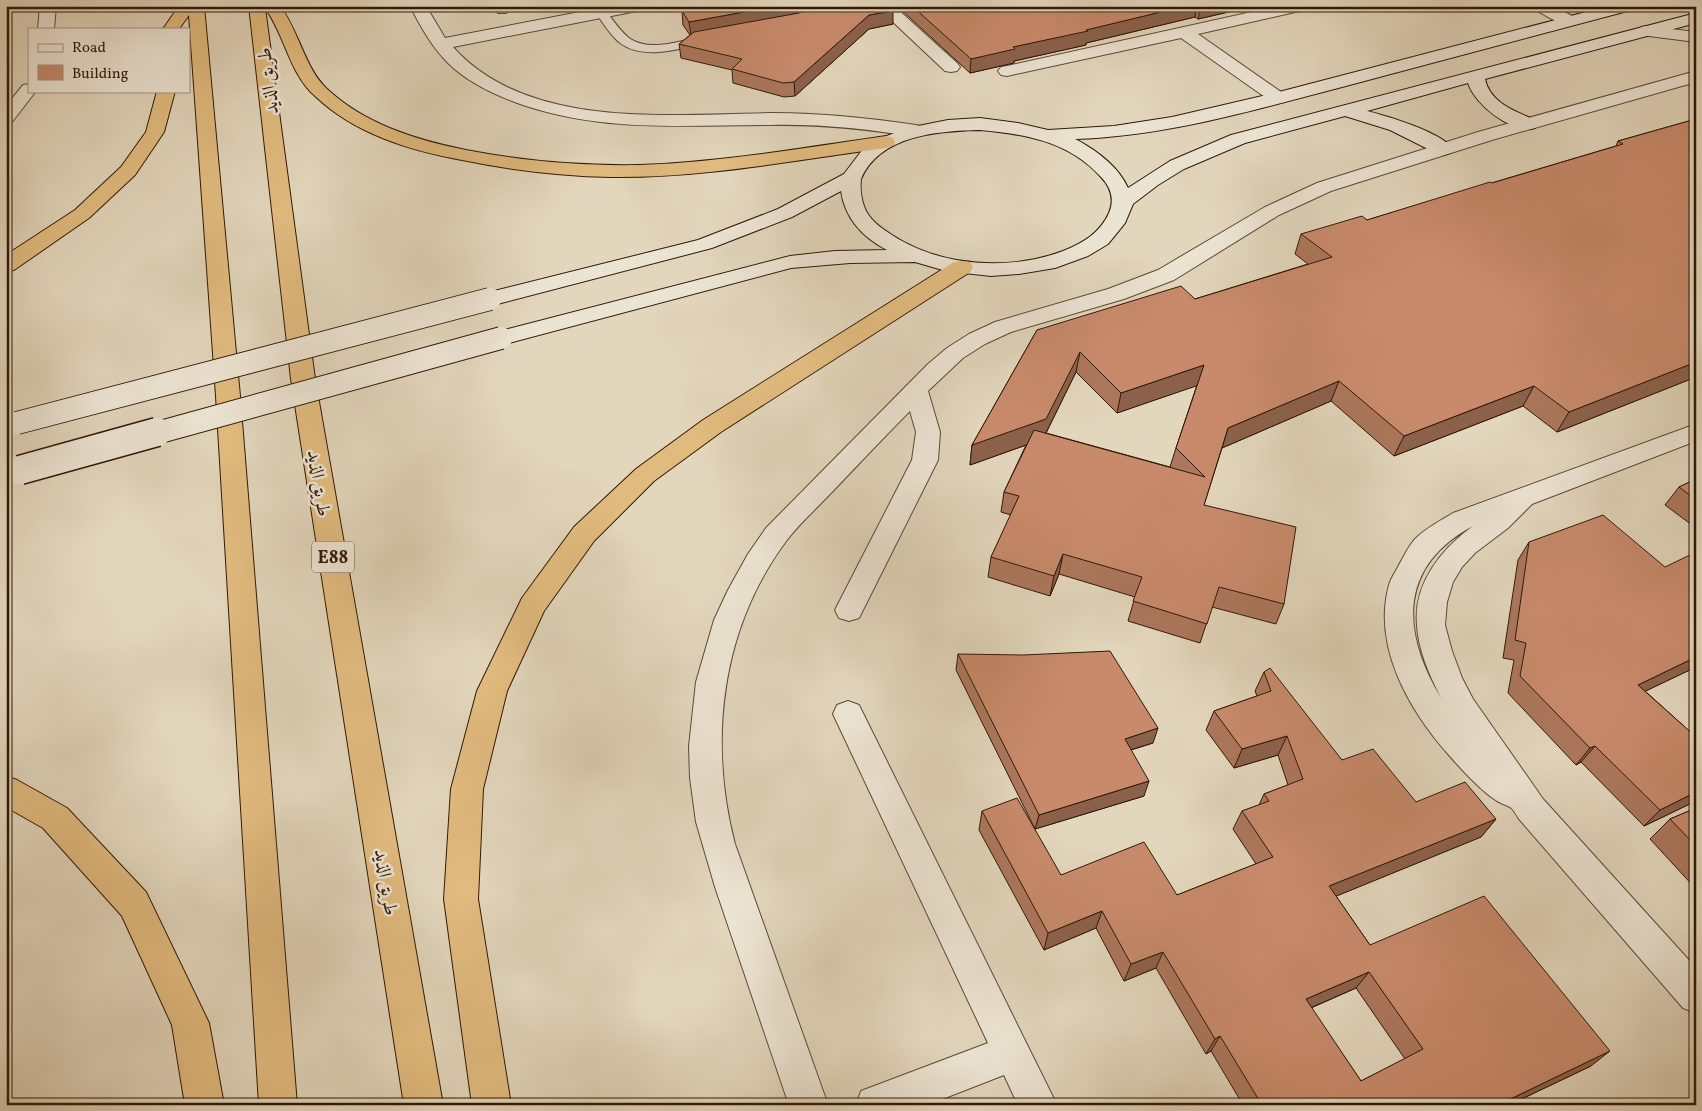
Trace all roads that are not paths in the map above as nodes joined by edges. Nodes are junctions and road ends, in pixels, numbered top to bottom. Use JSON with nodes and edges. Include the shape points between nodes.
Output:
{"nodes":[{"id":1,"x":48,"y":6,"type":"edge"},
{"id":2,"x":187,"y":6,"type":"edge"},
{"id":3,"x":196,"y":6,"type":"edge"},
{"id":4,"x":258,"y":6,"type":"edge"},
{"id":5,"x":272,"y":6,"type":"edge"},
{"id":6,"x":418,"y":6,"type":"edge"},
{"id":7,"x":637,"y":6,"type":"edge"},
{"id":8,"x":884,"y":6,"type":"edge"},
{"id":9,"x":1540,"y":6,"type":"edge"},
{"id":10,"x":1629,"y":6,"type":"edge"},
{"id":11,"x":1298,"y":7,"type":"edge"},
{"id":12,"x":602,"y":13,"type":"junction"},
{"id":13,"x":1696,"y":18,"type":"edge"},
{"id":14,"x":1570,"y":21,"type":"junction"},
{"id":15,"x":46,"y":28,"type":"edge"},
{"id":16,"x":172,"y":28,"type":"edge"},
{"id":17,"x":1647,"y":31,"type":"junction"},
{"id":18,"x":1184,"y":32,"type":"junction"},
{"id":19,"x":717,"y":37,"type":"edge"},
{"id":20,"x":1696,"y":37,"type":"edge"},
{"id":21,"x":441,"y":44,"type":"junction"},
{"id":22,"x":951,"y":66,"type":"dead end"},
{"id":23,"x":1007,"y":71,"type":"dead end"},
{"id":24,"x":1476,"y":76,"type":"junction"},
{"id":25,"x":1696,"y":76,"type":"edge"},
{"id":26,"x":28,"y":90,"type":"edge"},
{"id":27,"x":166,"y":92,"type":"edge"},
{"id":28,"x":1278,"y":98,"type":"junction"},
{"id":29,"x":1342,"y":110,"type":"junction"},
{"id":30,"x":6,"y":118,"type":"edge"},
{"id":31,"x":1528,"y":124,"type":"junction"},
{"id":32,"x":916,"y":131,"type":"junction"},
{"id":33,"x":1046,"y":134,"type":"junction"},
{"id":34,"x":886,"y":142,"type":"junction"},
{"id":35,"x":1443,"y":149,"type":"junction"},
{"id":36,"x":851,"y":178,"type":"junction"},
{"id":37,"x":1123,"y":202,"type":"junction"},
{"id":38,"x":920,"y":258,"type":"junction"},
{"id":39,"x":6,"y":264,"type":"edge"},
{"id":40,"x":962,"y":267,"type":"junction"},
{"id":41,"x":916,"y":390,"type":"junction"},
{"id":42,"x":12,"y":425,"type":"edge"},
{"id":43,"x":1696,"y":432,"type":"edge"},
{"id":44,"x":13,"y":472,"type":"edge"},
{"id":45,"x":1522,"y":498,"type":"junction"},
{"id":46,"x":849,"y":610,"type":"dead end"},
{"id":47,"x":848,"y":714,"type":"dead end"},
{"id":48,"x":6,"y":790,"type":"edge"},
{"id":49,"x":1532,"y":809,"type":"junction"},
{"id":50,"x":1696,"y":995,"type":"edge"},
{"id":51,"x":1013,"y":1053,"type":"junction"},
{"id":52,"x":205,"y":1105,"type":"edge"},
{"id":53,"x":278,"y":1105,"type":"edge"},
{"id":54,"x":424,"y":1105,"type":"edge"},
{"id":55,"x":492,"y":1105,"type":"edge"},
{"id":56,"x":809,"y":1105,"type":"edge"},
{"id":57,"x":876,"y":1105,"type":"edge"},
{"id":58,"x":1038,"y":1105,"type":"edge"}],
"edges":[{"from":1,"to":15,"type":"street"},
{"from":2,"to":16,"type":"highway"},
{"from":3,"to":53,"type":"highway","via":[[229,406]]},
{"from":4,"to":54,"type":"highway","name":"طريق الذيد","number":"E88","via":[[303,379]]},
{"from":5,"to":34,"type":"highway","via":[[288,30],[302,68],[319,91],[346,112],[375,128],[427,148],[499,162],[579,170],[654,169],[746,161]]},
{"from":6,"to":21,"type":"street","via":[[432,36]]},
{"from":7,"to":12,"type":"street"},
{"from":8,"to":22,"type":"street"},
{"from":9,"to":14,"type":"street"},
{"from":10,"to":14,"type":"street"},
{"from":11,"to":18,"type":"street"},
{"from":12,"to":19,"type":"lane","via":[[624,40],[642,47],[662,47]]},
{"from":12,"to":21,"type":"street"},
{"from":13,"to":17,"type":"street"},
{"from":14,"to":28,"type":"street"},
{"from":17,"to":20,"type":"street"},
{"from":17,"to":24,"type":"street"},
{"from":18,"to":23,"type":"street"},
{"from":18,"to":28,"type":"street"},
{"from":21,"to":32,"type":"street","via":[[478,78],[508,93],[572,112],[640,121],[816,120]]},
{"from":24,"to":29,"type":"street"},
{"from":24,"to":31,"type":"street","via":[[1476,85],[1492,106]]},
{"from":25,"to":31,"type":"street"},
{"from":26,"to":30,"type":"street"},
{"from":27,"to":39,"type":"highway","via":[[155,132],[128,171],[82,214]]},
{"from":28,"to":33,"type":"street","via":[[1144,128],[1089,134]]},
{"from":29,"to":35,"type":"street","via":[[1387,122],[1426,138]]},
{"from":29,"to":37,"type":"street","via":[[1209,149],[1177,163]]},
{"from":31,"to":35,"type":"street"},
{"from":32,"to":33,"type":"street","via":[[947,125],[980,124]]},
{"from":32,"to":34,"type":"street"},
{"from":33,"to":37,"type":"street","via":[[1076,146],[1100,162],[1116,181]]},
{"from":34,"to":36,"type":"street","via":[[864,159]]},
{"from":35,"to":41,"type":"street","via":[[1290,201],[1187,264],[1142,285],[1003,327],[977,338],[954,353]]},
{"from":36,"to":38,"type":"street","via":[[850,200],[862,222],[886,242]]},
{"from":36,"to":42,"type":"street","bridge":true,"via":[[785,213],[705,244]]},
{"from":37,"to":40,"type":"street","via":[[1114,225],[1092,247],[1056,262],[1010,269]]},
{"from":38,"to":40,"type":"street"},
{"from":38,"to":44,"type":"street","bridge":true,"via":[[833,257],[790,262]]},
{"from":40,"to":55,"type":"highway","via":[[712,426],[645,475],[584,534],[532,606],[492,691],[467,789],[461,899]]},
{"from":41,"to":46,"type":"street","via":[[928,432],[925,460]]},
{"from":41,"to":56,"type":"street","via":[[777,533],[735,602],[720,642],[710,685],[705,731],[706,770],[716,832],[730,884]]},
{"from":43,"to":45,"type":"street"},
{"from":45,"to":49,"type":"street","via":[[1452,560],[1439,581],[1431,625],[1437,652],[1462,708]]},
{"from":45,"to":49,"type":"street","via":[[1462,520],[1421,551],[1408,572],[1400,596],[1399,623],[1404,653],[1435,716],[1460,748]]},
{"from":47,"to":51,"type":"street"},
{"from":48,"to":52,"type":"highway","via":[[55,818],[134,904],[190,1023]]},
{"from":49,"to":50,"type":"street"},
{"from":51,"to":57,"type":"street"},
{"from":51,"to":58,"type":"street"}]}
